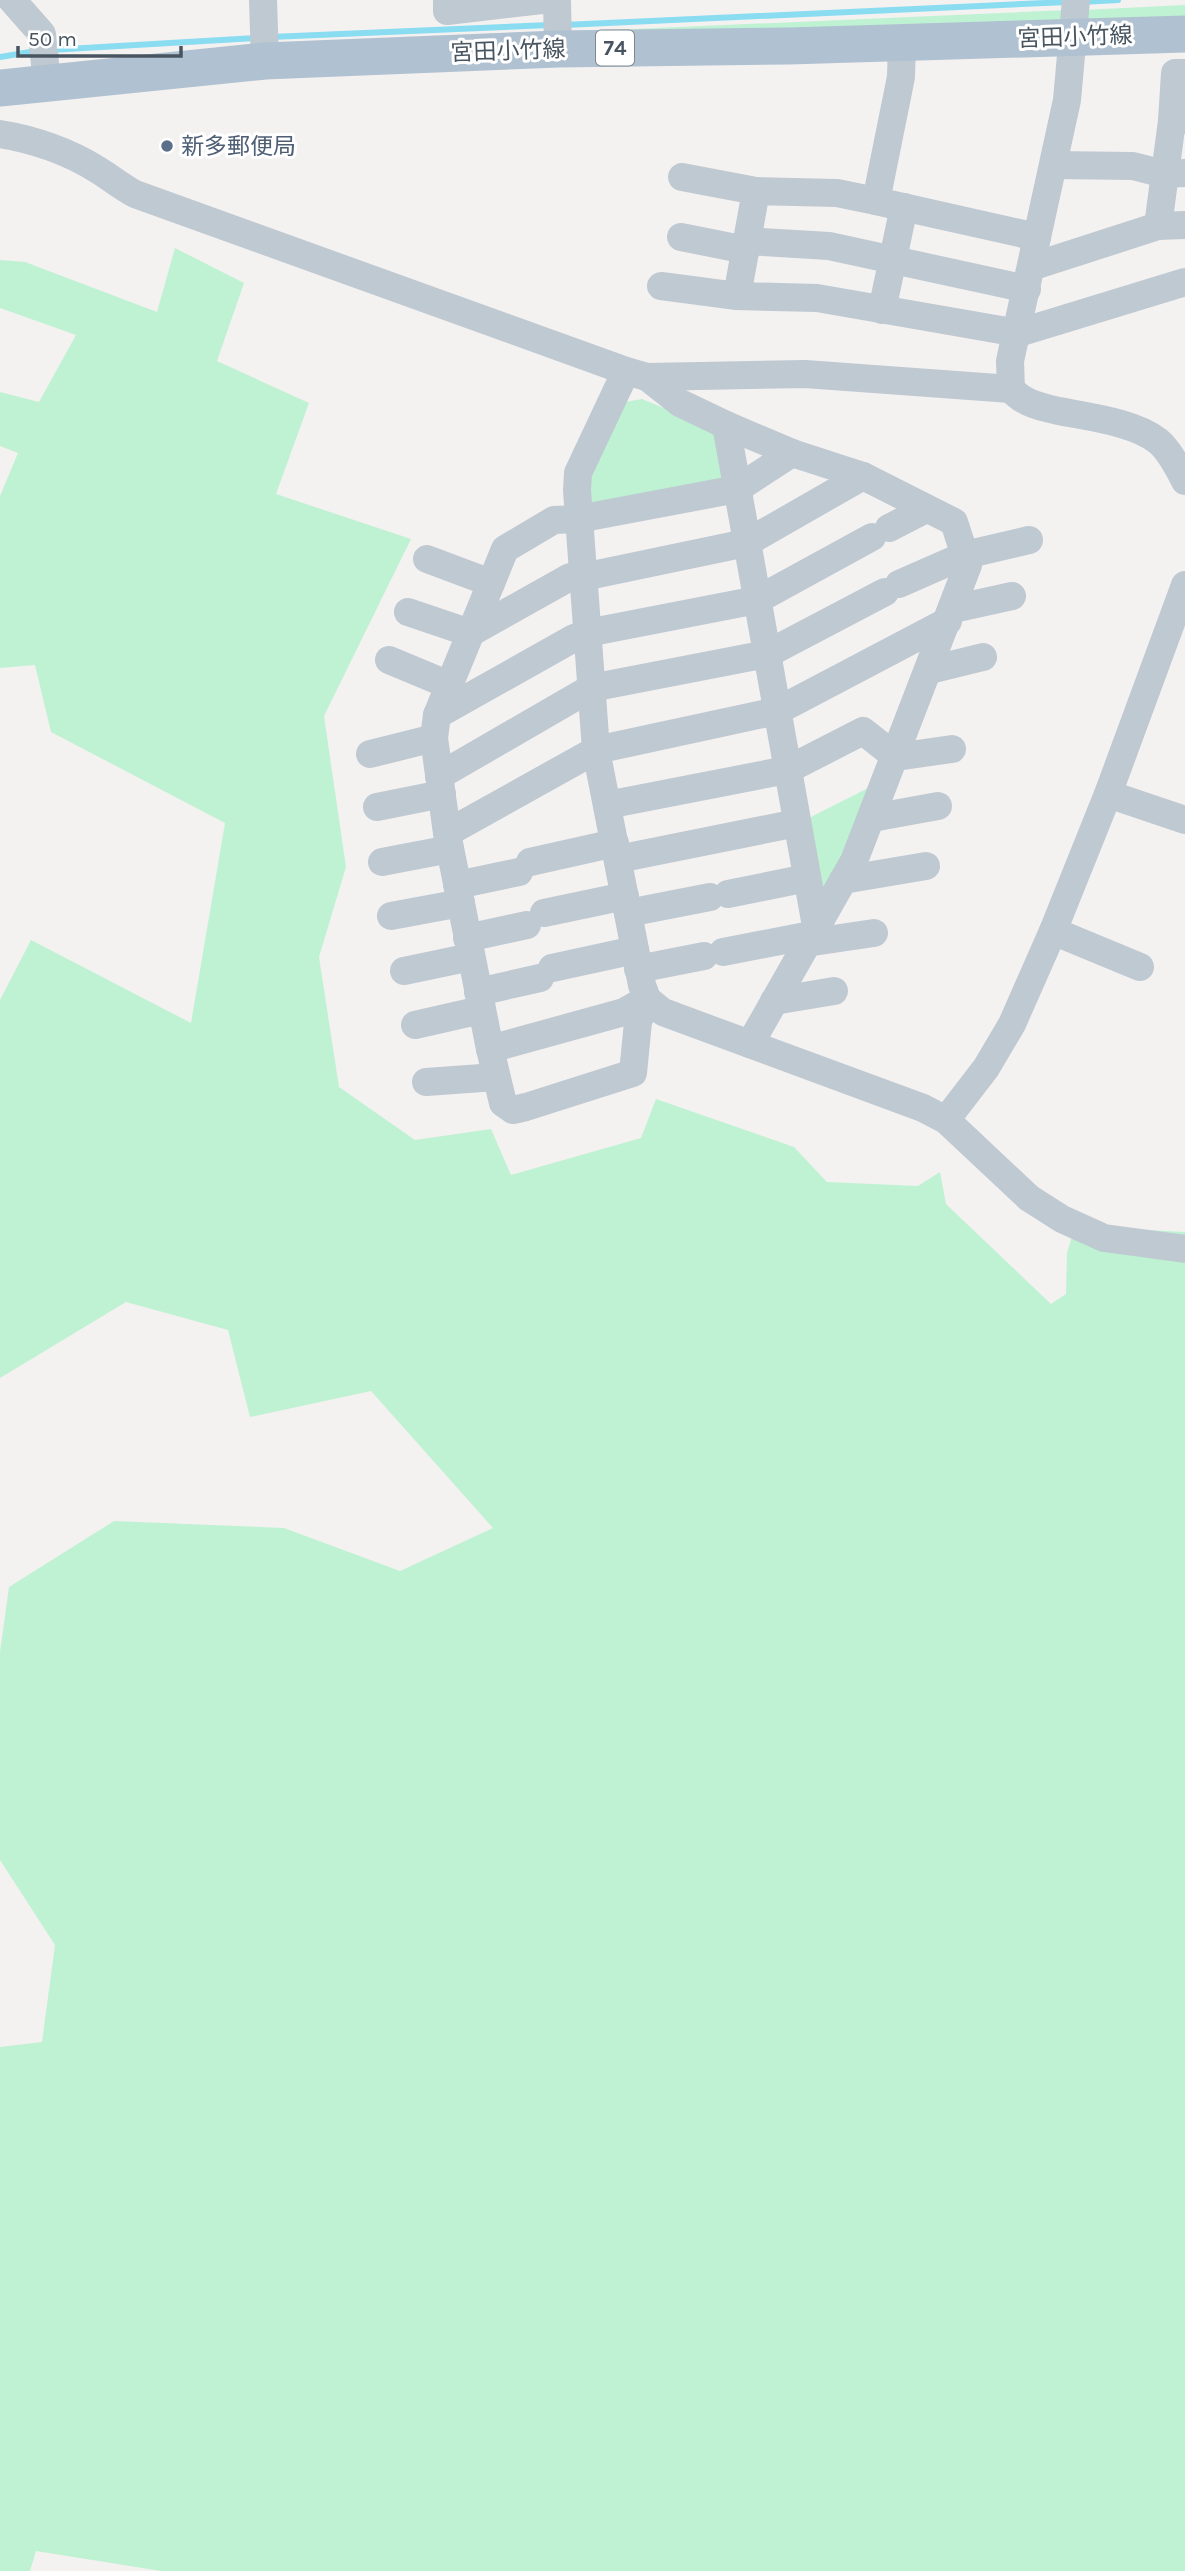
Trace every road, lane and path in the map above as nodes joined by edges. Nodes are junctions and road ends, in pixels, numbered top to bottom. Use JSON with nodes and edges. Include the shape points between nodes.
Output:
{"nodes":[{"id":1,"x":12,"y":0,"type":"edge"},
{"id":2,"x":447,"y":0,"type":"edge"},
{"id":3,"x":1075,"y":16,"type":"edge"},
{"id":4,"x":555,"y":18,"type":"edge"},
{"id":5,"x":264,"y":33,"type":"edge"},
{"id":6,"x":1185,"y":34,"type":"edge"},
{"id":7,"x":902,"y":43,"type":"junction"},
{"id":8,"x":1185,"y":73,"type":"edge"},
{"id":9,"x":47,"y":84,"type":"junction"},
{"id":10,"x":0,"y":88,"type":"edge"},
{"id":11,"x":1178,"y":120,"type":"edge"},
{"id":12,"x":0,"y":134,"type":"edge"},
{"id":13,"x":1054,"y":165,"type":"junction"},
{"id":14,"x":1175,"y":174,"type":"edge"},
{"id":15,"x":682,"y":177,"type":"dead end"},
{"id":16,"x":756,"y":191,"type":"junction"},
{"id":17,"x":876,"y":201,"type":"junction"},
{"id":18,"x":904,"y":207,"type":"junction"},
{"id":19,"x":1171,"y":226,"type":"edge"},
{"id":20,"x":681,"y":237,"type":"dead end"},
{"id":21,"x":1037,"y":237,"type":"junction"},
{"id":22,"x":746,"y":245,"type":"junction"},
{"id":23,"x":893,"y":259,"type":"junction"},
{"id":24,"x":1029,"y":278,"type":"junction"},
{"id":25,"x":1185,"y":282,"type":"edge"},
{"id":26,"x":661,"y":286,"type":"dead end"},
{"id":27,"x":737,"y":296,"type":"junction"},
{"id":28,"x":882,"y":310,"type":"junction"},
{"id":29,"x":1018,"y":333,"type":"junction"},
{"id":30,"x":636,"y":374,"type":"junction"},
{"id":31,"x":1011,"y":389,"type":"junction"},
{"id":32,"x":726,"y":425,"type":"junction"},
{"id":33,"x":792,"y":453,"type":"junction"},
{"id":34,"x":863,"y":476,"type":"junction"},
{"id":35,"x":1185,"y":481,"type":"edge"},
{"id":36,"x":737,"y":489,"type":"junction"},
{"id":37,"x":926,"y":509,"type":"junction"},
{"id":38,"x":578,"y":519,"type":"junction"},
{"id":39,"x":1029,"y":540,"type":"dead end"},
{"id":40,"x":746,"y":543,"type":"junction"},
{"id":41,"x":965,"y":555,"type":"junction"},
{"id":42,"x":428,"y":559,"type":"dead end"},
{"id":43,"x":583,"y":577,"type":"junction"},
{"id":44,"x":491,"y":583,"type":"junction"},
{"id":45,"x":1185,"y":585,"type":"edge"},
{"id":46,"x":1012,"y":596,"type":"dead end"},
{"id":47,"x":757,"y":600,"type":"junction"},
{"id":48,"x":408,"y":612,"type":"dead end"},
{"id":49,"x":950,"y":615,"type":"junction"},
{"id":50,"x":1180,"y":616,"type":"edge"},
{"id":51,"x":470,"y":633,"type":"junction"},
{"id":52,"x":587,"y":633,"type":"junction"},
{"id":53,"x":767,"y":654,"type":"junction"},
{"id":54,"x":983,"y":657,"type":"dead end"},
{"id":55,"x":388,"y":660,"type":"dead end"},
{"id":56,"x":930,"y":670,"type":"junction"},
{"id":57,"x":449,"y":685,"type":"junction"},
{"id":58,"x":592,"y":688,"type":"junction"},
{"id":59,"x":777,"y":711,"type":"junction"},
{"id":60,"x":435,"y":726,"type":"junction"},
{"id":61,"x":951,"y":749,"type":"dead end"},
{"id":62,"x":596,"y":750,"type":"junction"},
{"id":63,"x":370,"y":754,"type":"dead end"},
{"id":64,"x":896,"y":757,"type":"junction"},
{"id":65,"x":788,"y":769,"type":"junction"},
{"id":66,"x":440,"y":785,"type":"junction"},
{"id":67,"x":1108,"y":794,"type":"junction"},
{"id":68,"x":607,"y":805,"type":"junction"},
{"id":69,"x":938,"y":806,"type":"dead end"},
{"id":70,"x":377,"y":807,"type":"dead end"},
{"id":71,"x":872,"y":817,"type":"junction"},
{"id":72,"x":1185,"y":820,"type":"edge"},
{"id":73,"x":797,"y":822,"type":"junction"},
{"id":74,"x":449,"y":841,"type":"junction"},
{"id":75,"x":617,"y":851,"type":"junction"},
{"id":76,"x":382,"y":862,"type":"dead end"},
{"id":77,"x":926,"y":866,"type":"dead end"},
{"id":78,"x":807,"y":878,"type":"junction"},
{"id":79,"x":843,"y":880,"type":"junction"},
{"id":80,"x":459,"y":894,"type":"junction"},
{"id":81,"x":626,"y":905,"type":"junction"},
{"id":82,"x":391,"y":916,"type":"dead end"},
{"id":83,"x":1053,"y":932,"type":"junction"},
{"id":84,"x":874,"y":933,"type":"dead end"},
{"id":85,"x":811,"y":935,"type":"junction"},
{"id":86,"x":469,"y":948,"type":"junction"},
{"id":87,"x":637,"y":960,"type":"junction"},
{"id":88,"x":1140,"y":967,"type":"dead end"},
{"id":89,"x":404,"y":971,"type":"dead end"},
{"id":90,"x":834,"y":991,"type":"dead end"},
{"id":91,"x":647,"y":999,"type":"junction"},
{"id":92,"x":479,"y":1001,"type":"junction"},
{"id":93,"x":774,"y":1001,"type":"junction"},
{"id":94,"x":415,"y":1025,"type":"dead end"},
{"id":95,"x":750,"y":1044,"type":"junction"},
{"id":96,"x":493,"y":1063,"type":"junction"},
{"id":97,"x":426,"y":1082,"type":"dead end"},
{"id":98,"x":946,"y":1120,"type":"junction"},
{"id":99,"x":1185,"y":1249,"type":"edge"}],
"edges":[{"from":1,"to":9,"type":"street","via":[[42,34]]},
{"from":2,"to":4,"type":"street","via":[[447,11]]},
{"from":3,"to":6,"type":"main road","name":"宮田小竹線","number":"74"},
{"from":3,"to":7,"type":"main road","name":"宮田小竹線","number":"74"},
{"from":3,"to":13,"type":"street","via":[[1067,100]]},
{"from":4,"to":5,"type":"main road","name":"宮田小竹線","number":"74"},
{"from":4,"to":7,"type":"main road","name":"宮田小竹線","number":"74"},
{"from":5,"to":9,"type":"main road","name":"宮田小竹線","number":"74"},
{"from":7,"to":17,"type":"street","via":[[901,77]]},
{"from":8,"to":11,"type":"street","via":[[1175,73]]},
{"from":9,"to":10,"type":"main road","name":"宮田小竹線","number":"74"},
{"from":11,"to":14,"type":"street"},
{"from":12,"to":30,"type":"street","via":[[71,156],[135,194]]},
{"from":13,"to":14,"type":"street","via":[[1133,166]]},
{"from":13,"to":21,"type":"street"},
{"from":14,"to":19,"type":"street"},
{"from":15,"to":16,"type":"street"},
{"from":16,"to":17,"type":"street","via":[[837,194]]},
{"from":16,"to":22,"type":"street"},
{"from":17,"to":18,"type":"street"},
{"from":18,"to":21,"type":"street"},
{"from":18,"to":23,"type":"street"},
{"from":19,"to":24,"type":"street"},
{"from":20,"to":22,"type":"street"},
{"from":21,"to":24,"type":"street"},
{"from":22,"to":23,"type":"street","via":[[829,246]]},
{"from":22,"to":27,"type":"street"},
{"from":23,"to":24,"type":"street"},
{"from":23,"to":28,"type":"street"},
{"from":24,"to":29,"type":"street"},
{"from":25,"to":29,"type":"street"},
{"from":26,"to":27,"type":"street"},
{"from":27,"to":28,"type":"street","via":[[817,298]]},
{"from":28,"to":29,"type":"street"},
{"from":29,"to":31,"type":"street","via":[[1010,361]]},
{"from":30,"to":31,"type":"street","via":[[805,374]]},
{"from":30,"to":32,"type":"street","via":[[680,403]]},
{"from":30,"to":38,"type":"street","via":[[578,473]]},
{"from":31,"to":35,"type":"street","via":[[1036,406],[1133,428],[1157,441]]},
{"from":32,"to":33,"type":"street"},
{"from":32,"to":36,"type":"street"},
{"from":33,"to":34,"type":"street"},
{"from":33,"to":36,"type":"street"},
{"from":34,"to":37,"type":"street"},
{"from":34,"to":40,"type":"street"},
{"from":36,"to":38,"type":"street"},
{"from":36,"to":40,"type":"street"},
{"from":37,"to":41,"type":"street","via":[[954,522]]},
{"from":37,"to":47,"type":"street"},
{"from":38,"to":43,"type":"street"},
{"from":38,"to":44,"type":"street","via":[[554,520],[505,550]]},
{"from":39,"to":41,"type":"street"},
{"from":40,"to":43,"type":"street"},
{"from":40,"to":47,"type":"street"},
{"from":41,"to":49,"type":"street","via":[[968,565]]},
{"from":41,"to":53,"type":"street"},
{"from":42,"to":44,"type":"street"},
{"from":43,"to":51,"type":"street","via":[[570,577]]},
{"from":43,"to":52,"type":"street"},
{"from":44,"to":51,"type":"street"},
{"from":45,"to":50,"type":"street"},
{"from":46,"to":49,"type":"street"},
{"from":47,"to":52,"type":"street"},
{"from":47,"to":53,"type":"street"},
{"from":48,"to":51,"type":"street"},
{"from":49,"to":56,"type":"street"},
{"from":49,"to":59,"type":"street"},
{"from":50,"to":67,"type":"street"},
{"from":51,"to":57,"type":"street"},
{"from":52,"to":58,"type":"street"},
{"from":52,"to":60,"type":"street"},
{"from":53,"to":58,"type":"street"},
{"from":53,"to":59,"type":"street"},
{"from":54,"to":56,"type":"street"},
{"from":55,"to":57,"type":"street"},
{"from":56,"to":64,"type":"street"},
{"from":57,"to":60,"type":"street"},
{"from":58,"to":62,"type":"street"},
{"from":58,"to":66,"type":"street"},
{"from":59,"to":62,"type":"street"},
{"from":59,"to":65,"type":"street"},
{"from":60,"to":63,"type":"street"},
{"from":60,"to":66,"type":"street"},
{"from":61,"to":64,"type":"street"},
{"from":62,"to":68,"type":"street"},
{"from":62,"to":74,"type":"street"},
{"from":64,"to":65,"type":"street","via":[[863,731]]},
{"from":64,"to":71,"type":"street"},
{"from":65,"to":68,"type":"street"},
{"from":65,"to":73,"type":"street"},
{"from":66,"to":70,"type":"street"},
{"from":66,"to":74,"type":"street"},
{"from":67,"to":72,"type":"street"},
{"from":67,"to":83,"type":"street"},
{"from":68,"to":75,"type":"street"},
{"from":69,"to":71,"type":"street"},
{"from":71,"to":79,"type":"street"},
{"from":73,"to":75,"type":"street"},
{"from":73,"to":78,"type":"street"},
{"from":74,"to":76,"type":"street"},
{"from":74,"to":80,"type":"street"},
{"from":75,"to":80,"type":"street","via":[[525,867]]},
{"from":75,"to":81,"type":"street"},
{"from":77,"to":79,"type":"street"},
{"from":78,"to":81,"type":"street","via":[[719,895]]},
{"from":78,"to":85,"type":"street"},
{"from":79,"to":85,"type":"street"},
{"from":80,"to":82,"type":"street"},
{"from":80,"to":86,"type":"street"},
{"from":81,"to":86,"type":"street","via":[[536,919]]},
{"from":81,"to":87,"type":"street"},
{"from":83,"to":88,"type":"street"},
{"from":83,"to":98,"type":"street","via":[[1012,1024],[986,1068]]},
{"from":84,"to":85,"type":"street"},
{"from":85,"to":87,"type":"street","via":[[713,954]]},
{"from":85,"to":93,"type":"street"},
{"from":86,"to":89,"type":"street"},
{"from":86,"to":92,"type":"street"},
{"from":87,"to":91,"type":"street"},
{"from":87,"to":92,"type":"street","via":[[546,973]]},
{"from":90,"to":93,"type":"street"},
{"from":91,"to":95,"type":"street","via":[[663,1012]]},
{"from":91,"to":96,"type":"street"},
{"from":91,"to":96,"type":"street","via":[[638,1022],[632,1073],[513,1110],[503,1103]]},
{"from":92,"to":94,"type":"street"},
{"from":92,"to":96,"type":"street"},
{"from":93,"to":95,"type":"street"},
{"from":95,"to":98,"type":"street"},
{"from":96,"to":97,"type":"street"},
{"from":98,"to":99,"type":"street","via":[[1029,1198],[1062,1219],[1104,1238]]}]}
